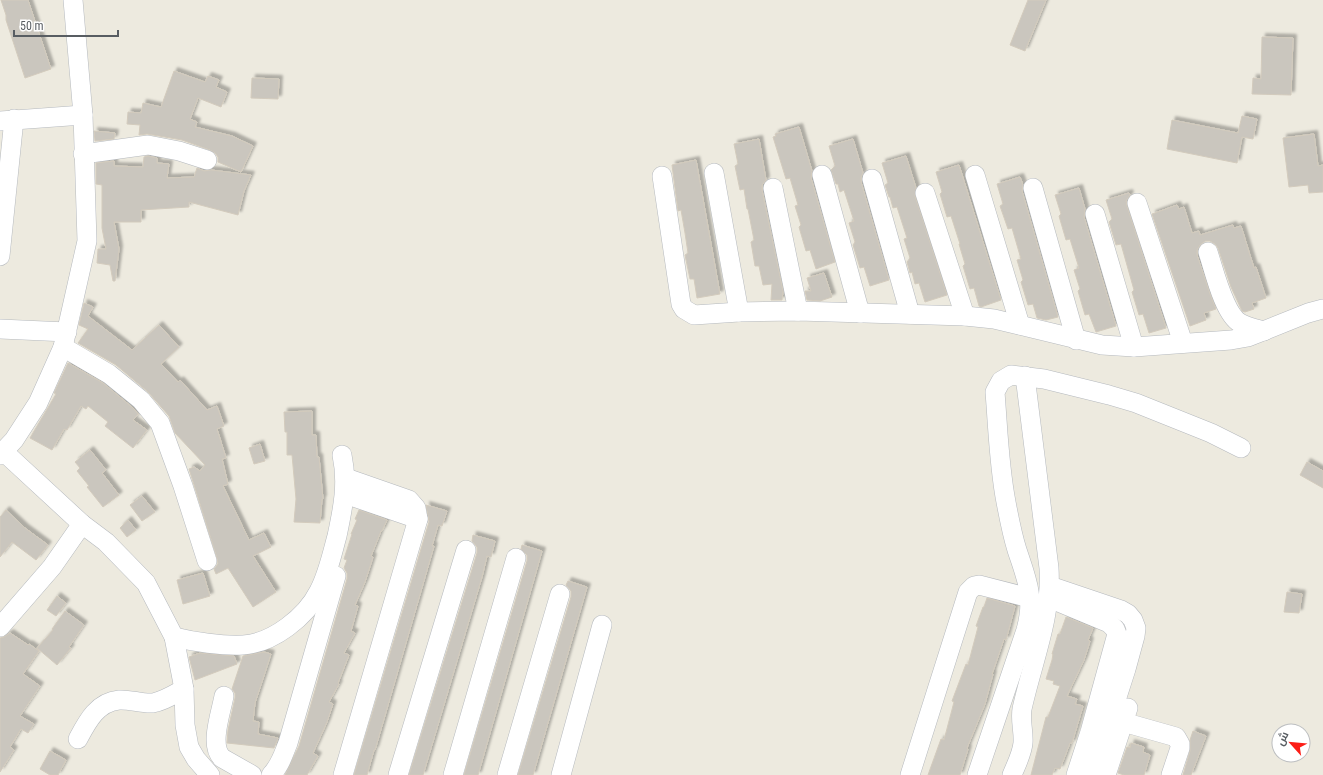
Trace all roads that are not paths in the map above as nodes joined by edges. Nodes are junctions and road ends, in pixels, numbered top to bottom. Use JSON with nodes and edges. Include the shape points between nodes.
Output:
{"nodes":[{"id":1,"x":73,"y":0,"type":"edge"},
{"id":2,"x":83,"y":115,"type":"junction"},
{"id":3,"x":7,"y":120,"type":"edge"},
{"id":4,"x":83,"y":154,"type":"junction"},
{"id":5,"x":208,"y":160,"type":"dead end"},
{"id":6,"x":714,"y":173,"type":"dead end"},
{"id":7,"x":822,"y":175,"type":"dead end"},
{"id":8,"x":975,"y":175,"type":"dead end"},
{"id":9,"x":662,"y":176,"type":"dead end"},
{"id":10,"x":872,"y":179,"type":"dead end"},
{"id":11,"x":773,"y":188,"type":"dead end"},
{"id":12,"x":1033,"y":188,"type":"dead end"},
{"id":13,"x":925,"y":193,"type":"dead end"},
{"id":14,"x":1137,"y":203,"type":"dead end"},
{"id":15,"x":1094,"y":214,"type":"dead end"},
{"id":16,"x":1208,"y":252,"type":"dead end"},
{"id":17,"x":0,"y":256,"type":"edge"},
{"id":18,"x":1323,"y":309,"type":"edge"},
{"id":19,"x":798,"y":311,"type":"junction"},
{"id":20,"x":739,"y":312,"type":"junction"},
{"id":21,"x":860,"y":313,"type":"junction"},
{"id":22,"x":910,"y":314,"type":"junction"},
{"id":23,"x":965,"y":316,"type":"junction"},
{"id":24,"x":1020,"y":325,"type":"junction"},
{"id":25,"x":0,"y":329,"type":"edge"},
{"id":26,"x":1264,"y":331,"type":"junction"},
{"id":27,"x":65,"y":340,"type":"junction"},
{"id":28,"x":1076,"y":340,"type":"junction"},
{"id":29,"x":1183,"y":343,"type":"junction"},
{"id":30,"x":1134,"y":347,"type":"junction"},
{"id":31,"x":1025,"y":376,"type":"junction"},
{"id":32,"x":1241,"y":448,"type":"dead end"},
{"id":33,"x":2,"y":453,"type":"edge"},
{"id":34,"x":342,"y":455,"type":"dead end"},
{"id":35,"x":350,"y":490,"type":"junction"},
{"id":36,"x":82,"y":524,"type":"junction"},
{"id":37,"x":466,"y":550,"type":"dead end"},
{"id":38,"x":516,"y":558,"type":"dead end"},
{"id":39,"x":207,"y":561,"type":"dead end"},
{"id":40,"x":560,"y":594,"type":"dead end"},
{"id":41,"x":1043,"y":594,"type":"junction"},
{"id":42,"x":602,"y":625,"type":"dead end"},
{"id":43,"x":0,"y":627,"type":"edge"},
{"id":44,"x":174,"y":637,"type":"junction"},
{"id":45,"x":1126,"y":669,"type":"junction"},
{"id":46,"x":184,"y":689,"type":"junction"},
{"id":47,"x":224,"y":696,"type":"dead end"},
{"id":48,"x":1123,"y":722,"type":"junction"},
{"id":49,"x":78,"y":739,"type":"dead end"},
{"id":50,"x":210,"y":775,"type":"edge"},
{"id":51,"x":252,"y":775,"type":"edge"},
{"id":52,"x":271,"y":775,"type":"edge"},
{"id":53,"x":343,"y":775,"type":"edge"},
{"id":54,"x":398,"y":775,"type":"edge"},
{"id":55,"x":454,"y":775,"type":"edge"},
{"id":56,"x":507,"y":775,"type":"edge"},
{"id":57,"x":561,"y":775,"type":"edge"},
{"id":58,"x":910,"y":775,"type":"edge"},
{"id":59,"x":977,"y":775,"type":"edge"},
{"id":60,"x":1012,"y":775,"type":"edge"},
{"id":61,"x":1076,"y":775,"type":"edge"},
{"id":62,"x":1092,"y":775,"type":"edge"},
{"id":63,"x":1106,"y":775,"type":"edge"},
{"id":64,"x":1171,"y":775,"type":"edge"}],
"edges":[{"from":1,"to":2,"type":"street"},
{"from":2,"to":3,"type":"street"},
{"from":2,"to":4,"type":"street"},
{"from":3,"to":17,"type":"street"},
{"from":4,"to":5,"type":"street","via":[[148,145],[179,150]]},
{"from":4,"to":27,"type":"street","via":[[87,241]]},
{"from":6,"to":20,"type":"street"},
{"from":7,"to":21,"type":"street"},
{"from":8,"to":24,"type":"street"},
{"from":9,"to":20,"type":"street","via":[[681,304],[694,315]]},
{"from":10,"to":22,"type":"street"},
{"from":11,"to":19,"type":"street"},
{"from":12,"to":28,"type":"street"},
{"from":13,"to":23,"type":"street"},
{"from":14,"to":29,"type":"street"},
{"from":15,"to":30,"type":"street"},
{"from":16,"to":26,"type":"street","via":[[1226,306],[1232,316],[1240,323]]},
{"from":18,"to":26,"type":"street"},
{"from":19,"to":20,"type":"street"},
{"from":19,"to":21,"type":"street"},
{"from":21,"to":22,"type":"street"},
{"from":22,"to":23,"type":"street"},
{"from":23,"to":24,"type":"street"},
{"from":24,"to":28,"type":"street"},
{"from":25,"to":27,"type":"street"},
{"from":26,"to":29,"type":"street","via":[[1231,340]]},
{"from":27,"to":33,"type":"street","via":[[38,404]]},
{"from":27,"to":39,"type":"street","via":[[141,400],[160,423]]},
{"from":28,"to":30,"type":"street"},
{"from":29,"to":30,"type":"street"},
{"from":31,"to":32,"type":"street","via":[[1136,403],[1212,433]]},
{"from":31,"to":41,"type":"street","via":[[1049,568]]},
{"from":31,"to":41,"type":"street","via":[[1011,375],[1001,381],[995,392],[1001,466],[1017,548],[1028,581]]},
{"from":33,"to":36,"type":"street"},
{"from":34,"to":35,"type":"street"},
{"from":35,"to":44,"type":"street","via":[[320,591],[306,610],[288,627],[267,638],[244,645],[192,642]]},
{"from":35,"to":52,"type":"street","via":[[288,743],[277,769]]},
{"from":35,"to":53,"type":"street","via":[[409,500],[416,508],[418,519]]},
{"from":36,"to":43,"type":"street","via":[[52,567]]},
{"from":36,"to":44,"type":"street","via":[[106,542],[146,583]]},
{"from":37,"to":54,"type":"street"},
{"from":38,"to":55,"type":"street"},
{"from":40,"to":56,"type":"street"},
{"from":41,"to":45,"type":"street","via":[[1128,614],[1136,628]]},
{"from":41,"to":58,"type":"street","via":[[979,585],[968,592]]},
{"from":41,"to":59,"type":"street","via":[[1030,612]]},
{"from":41,"to":60,"type":"street","via":[[1022,708],[1022,747]]},
{"from":41,"to":61,"type":"street","via":[[1110,623],[1117,631]]},
{"from":42,"to":57,"type":"street"},
{"from":44,"to":46,"type":"street"},
{"from":45,"to":48,"type":"street","via":[[1135,672],[1137,678]]},
{"from":45,"to":62,"type":"street"},
{"from":46,"to":49,"type":"street","via":[[165,700],[153,703],[119,700],[107,704],[98,709],[87,721]]},
{"from":46,"to":50,"type":"street","via":[[185,725],[189,747]]},
{"from":47,"to":51,"type":"street","via":[[216,749],[222,758]]},
{"from":48,"to":63,"type":"street"},
{"from":48,"to":64,"type":"street","via":[[1172,735],[1179,740],[1180,748]]}]}
